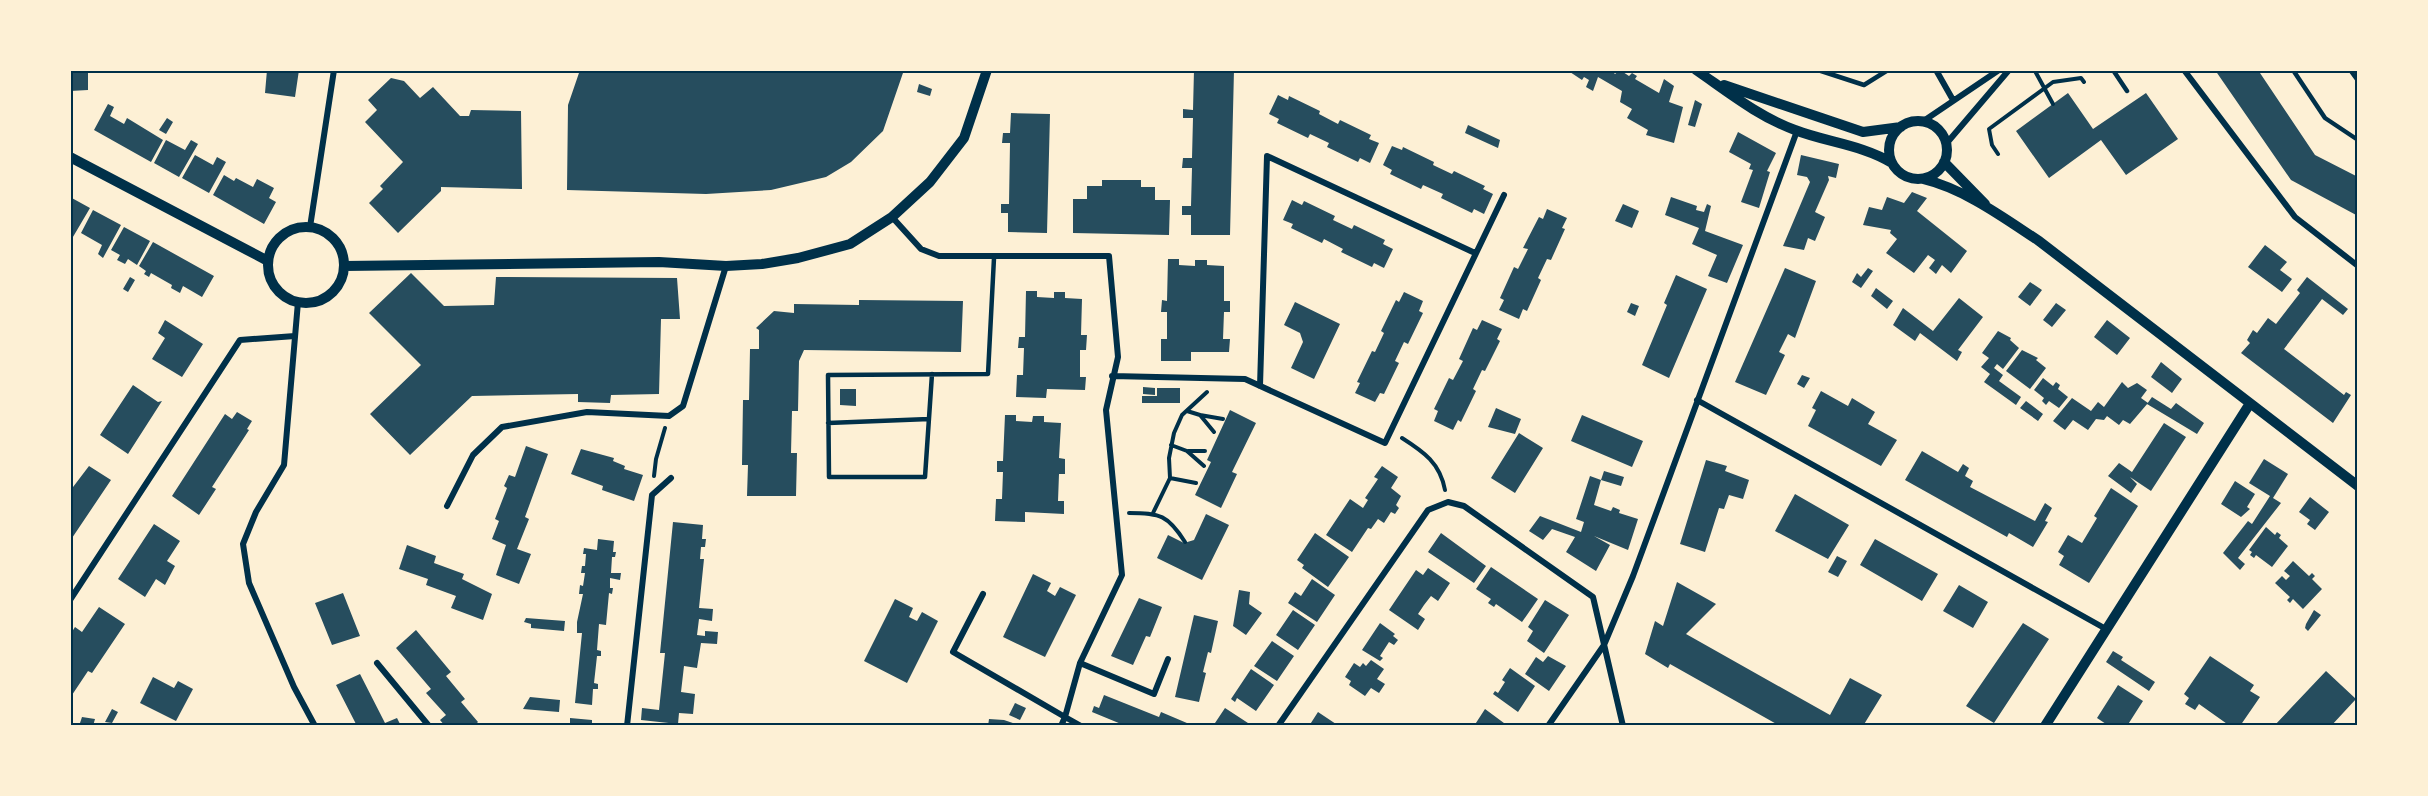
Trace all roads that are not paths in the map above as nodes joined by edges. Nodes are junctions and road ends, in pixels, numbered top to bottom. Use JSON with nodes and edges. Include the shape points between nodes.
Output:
{"nodes":[{"id":1,"x":334,"y":70,"type":"edge"},
{"id":2,"x":987,"y":70,"type":"edge"},
{"id":3,"x":1696,"y":70,"type":"edge"},
{"id":4,"x":1818,"y":70,"type":"edge"},
{"id":5,"x":1888,"y":70,"type":"edge"},
{"id":6,"x":1936,"y":70,"type":"edge"},
{"id":7,"x":1999,"y":70,"type":"edge"},
{"id":8,"x":2008,"y":70,"type":"edge"},
{"id":9,"x":2113,"y":70,"type":"edge"},
{"id":10,"x":2184,"y":70,"type":"edge"},
{"id":11,"x":2293,"y":70,"type":"edge"},
{"id":12,"x":1713,"y":81,"type":"junction"},
{"id":13,"x":2127,"y":91,"type":"dead end"},
{"id":14,"x":1953,"y":100,"type":"junction"},
{"id":15,"x":1922,"y":122,"type":"junction"},
{"id":16,"x":1901,"y":127,"type":"junction"},
{"id":17,"x":1797,"y":131,"type":"junction"},
{"id":18,"x":2358,"y":140,"type":"edge"},
{"id":19,"x":1946,"y":144,"type":"junction"},
{"id":20,"x":70,"y":157,"type":"edge"},
{"id":21,"x":1944,"y":162,"type":"junction"},
{"id":22,"x":1892,"y":163,"type":"junction"},
{"id":23,"x":1923,"y":179,"type":"junction"},
{"id":24,"x":1504,"y":195,"type":"dead end"},
{"id":25,"x":1992,"y":210,"type":"junction"},
{"id":26,"x":892,"y":217,"type":"junction"},
{"id":27,"x":310,"y":227,"type":"junction"},
{"id":28,"x":1475,"y":253,"type":"junction"},
{"id":29,"x":994,"y":258,"type":"junction"},
{"id":30,"x":268,"y":261,"type":"junction"},
{"id":31,"x":344,"y":266,"type":"junction"},
{"id":32,"x":726,"y":266,"type":"junction"},
{"id":33,"x":2358,"y":266,"type":"edge"},
{"id":34,"x":298,"y":302,"type":"junction"},
{"id":35,"x":295,"y":336,"type":"junction"},
{"id":36,"x":932,"y":374,"type":"junction"},
{"id":37,"x":1112,"y":376,"type":"junction"},
{"id":38,"x":1260,"y":386,"type":"junction"},
{"id":39,"x":1696,"y":400,"type":"junction"},
{"id":40,"x":2249,"y":405,"type":"junction"},
{"id":41,"x":929,"y":419,"type":"junction"},
{"id":42,"x":828,"y":423,"type":"junction"},
{"id":43,"x":671,"y":478,"type":"dead end"},
{"id":44,"x":2358,"y":486,"type":"edge"},
{"id":45,"x":447,"y":506,"type":"dead end"},
{"id":46,"x":982,"y":594,"type":"dead end"},
{"id":47,"x":70,"y":600,"type":"edge"},
{"id":48,"x":2106,"y":629,"type":"junction"},
{"id":49,"x":1604,"y":645,"type":"junction"},
{"id":50,"x":1168,"y":659,"type":"dead end"},
{"id":51,"x":376,"y":663,"type":"dead end"},
{"id":52,"x":1080,"y":663,"type":"junction"},
{"id":53,"x":1065,"y":717,"type":"junction"},
{"id":54,"x":315,"y":726,"type":"edge"},
{"id":55,"x":429,"y":726,"type":"edge"},
{"id":56,"x":627,"y":726,"type":"edge"},
{"id":57,"x":1061,"y":726,"type":"edge"},
{"id":58,"x":1081,"y":726,"type":"edge"},
{"id":59,"x":1278,"y":726,"type":"edge"},
{"id":60,"x":1548,"y":726,"type":"edge"},
{"id":61,"x":1623,"y":726,"type":"edge"},
{"id":62,"x":2045,"y":726,"type":"edge"}],
"edges":[{"from":1,"to":27,"type":"street"},
{"from":2,"to":26,"type":"street","via":[[964,138],[930,182]]},
{"from":3,"to":12,"type":"street"},
{"from":4,"to":5,"type":"lane","via":[[1864,85]]},
{"from":6,"to":14,"type":"street"},
{"from":7,"to":14,"type":"street"},
{"from":8,"to":19,"type":"street"},
{"from":9,"to":13,"type":"lane"},
{"from":10,"to":33,"type":"street","via":[[2295,217]]},
{"from":11,"to":18,"type":"lane","via":[[2325,118]]},
{"from":12,"to":16,"type":"street","via":[[1863,132]]},
{"from":12,"to":17,"type":"street","via":[[1769,120]]},
{"from":14,"to":15,"type":"street"},
{"from":15,"to":16,"type":"street"},
{"from":15,"to":19,"type":"street","via":[[1938,130]]},
{"from":16,"to":22,"type":"street","via":[[1890,143]]},
{"from":17,"to":22,"type":"street"},
{"from":17,"to":39,"type":"street"},
{"from":19,"to":21,"type":"street"},
{"from":20,"to":30,"type":"street"},
{"from":21,"to":23,"type":"street","via":[[1936,173]]},
{"from":21,"to":25,"type":"street"},
{"from":22,"to":23,"type":"street","via":[[1905,176]]},
{"from":23,"to":25,"type":"street"},
{"from":24,"to":28,"type":"street"},
{"from":25,"to":40,"type":"street","via":[[2039,241]]},
{"from":26,"to":29,"type":"street","via":[[921,249],[939,256]]},
{"from":26,"to":32,"type":"street","via":[[850,244],[762,264]]},
{"from":27,"to":30,"type":"street","via":[[284,234]]},
{"from":27,"to":31,"type":"street","via":[[334,240]]},
{"from":28,"to":38,"type":"street","via":[[1385,443]]},
{"from":28,"to":38,"type":"street","via":[[1267,156]]},
{"from":29,"to":36,"type":"lane","via":[[988,374]]},
{"from":29,"to":37,"type":"street","via":[[1109,256],[1118,357]]},
{"from":30,"to":34,"type":"street","via":[[269,274],[279,291]]},
{"from":31,"to":32,"type":"street","via":[[659,262]]},
{"from":31,"to":34,"type":"street","via":[[332,293],[311,303]]},
{"from":32,"to":45,"type":"street","via":[[682,406],[669,416],[587,412],[502,427],[474,455]]},
{"from":34,"to":35,"type":"street"},
{"from":35,"to":47,"type":"street","via":[[240,340]]},
{"from":35,"to":54,"type":"street","via":[[284,465],[256,512],[243,544],[249,583]]},
{"from":36,"to":41,"type":"lane"},
{"from":36,"to":42,"type":"lane","via":[[828,375]]},
{"from":37,"to":38,"type":"street","via":[[1245,379]]},
{"from":37,"to":52,"type":"street","via":[[1106,410],[1122,575]]},
{"from":39,"to":48,"type":"street"},
{"from":39,"to":49,"type":"street"},
{"from":40,"to":44,"type":"street"},
{"from":40,"to":48,"type":"street"},
{"from":41,"to":42,"type":"lane"},
{"from":41,"to":42,"type":"lane","via":[[925,477],[829,477]]},
{"from":43,"to":56,"type":"street","via":[[652,495]]},
{"from":46,"to":53,"type":"street","via":[[953,652]]},
{"from":48,"to":62,"type":"street"},
{"from":49,"to":59,"type":"street","via":[[1593,597],[1464,506],[1448,502],[1428,510]]},
{"from":49,"to":60,"type":"street"},
{"from":49,"to":61,"type":"street"},
{"from":50,"to":52,"type":"street","via":[[1154,694]]},
{"from":51,"to":55,"type":"street"},
{"from":52,"to":53,"type":"street"},
{"from":53,"to":57,"type":"street"},
{"from":53,"to":58,"type":"street"}]}
